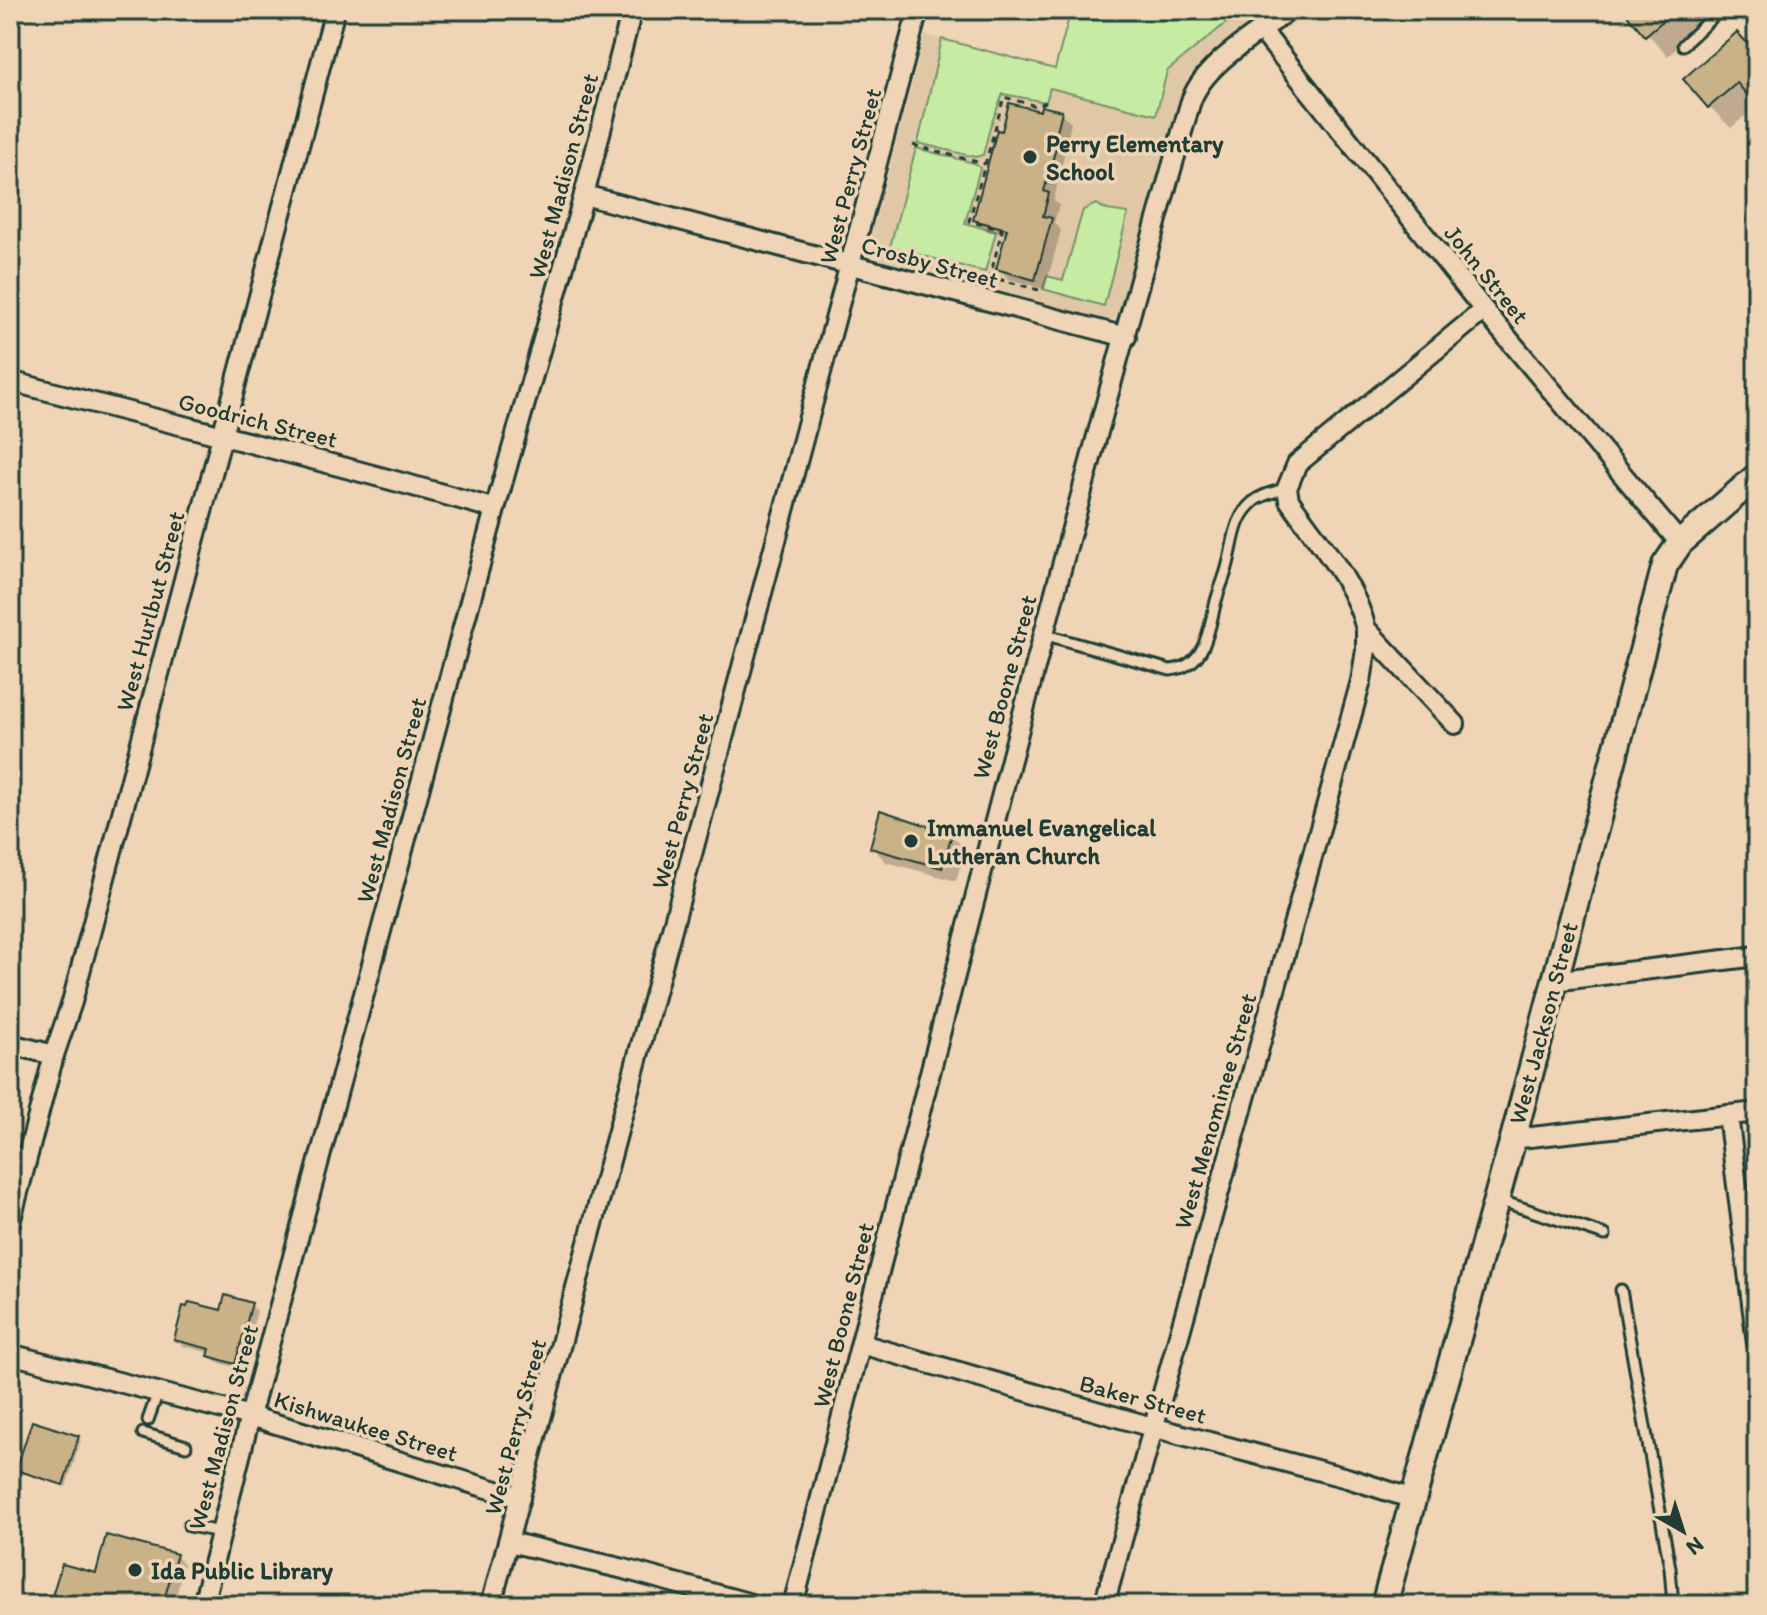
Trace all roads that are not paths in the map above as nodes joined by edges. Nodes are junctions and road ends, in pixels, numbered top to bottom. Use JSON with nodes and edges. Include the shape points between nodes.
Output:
{"nodes":[{"id":1,"x":335,"y":10,"type":"edge"},
{"id":2,"x":632,"y":10,"type":"edge"},
{"id":3,"x":918,"y":10,"type":"edge"},
{"id":4,"x":1289,"y":10,"type":"edge"},
{"id":5,"x":1720,"y":10,"type":"edge"},
{"id":6,"x":1262,"y":31,"type":"junction"},
{"id":7,"x":1683,"y":45,"type":"dead end"},
{"id":8,"x":584,"y":195,"type":"junction"},
{"id":9,"x":852,"y":266,"type":"junction"},
{"id":10,"x":1484,"y":310,"type":"junction"},
{"id":11,"x":1126,"y":337,"type":"junction"},
{"id":12,"x":10,"y":381,"type":"edge"},
{"id":13,"x":220,"y":437,"type":"junction"},
{"id":14,"x":1757,"y":476,"type":"edge"},
{"id":15,"x":1287,"y":488,"type":"junction"},
{"id":16,"x":495,"y":509,"type":"junction"},
{"id":17,"x":1680,"y":543,"type":"junction"},
{"id":18,"x":1366,"y":629,"type":"junction"},
{"id":19,"x":1043,"y":634,"type":"junction"},
{"id":20,"x":1455,"y":724,"type":"dead end"},
{"id":21,"x":1757,"y":956,"type":"edge"},
{"id":22,"x":1553,"y":981,"type":"junction"},
{"id":23,"x":10,"y":1044,"type":"edge"},
{"id":24,"x":54,"y":1055,"type":"junction"},
{"id":25,"x":1757,"y":1112,"type":"edge"},
{"id":26,"x":1728,"y":1115,"type":"junction"},
{"id":27,"x":1513,"y":1139,"type":"junction"},
{"id":28,"x":19,"y":1153,"type":"edge"},
{"id":29,"x":1496,"y":1200,"type":"junction"},
{"id":30,"x":10,"y":1223,"type":"edge"},
{"id":31,"x":1605,"y":1235,"type":"dead end"},
{"id":32,"x":1621,"y":1290,"type":"dead end"},
{"id":33,"x":1757,"y":1343,"type":"edge"},
{"id":34,"x":861,"y":1344,"type":"junction"},
{"id":35,"x":10,"y":1354,"type":"edge"},
{"id":36,"x":158,"y":1392,"type":"junction"},
{"id":37,"x":250,"y":1416,"type":"junction"},
{"id":38,"x":148,"y":1420,"type":"dead end"},
{"id":39,"x":1152,"y":1427,"type":"junction"},
{"id":40,"x":143,"y":1433,"type":"dead end"},
{"id":41,"x":186,"y":1446,"type":"dead end"},
{"id":42,"x":520,"y":1498,"type":"junction"},
{"id":43,"x":1413,"y":1499,"type":"junction"},
{"id":44,"x":189,"y":1526,"type":"dead end"},
{"id":45,"x":221,"y":1532,"type":"junction"},
{"id":46,"x":509,"y":1542,"type":"junction"},
{"id":47,"x":203,"y":1605,"type":"edge"},
{"id":48,"x":491,"y":1605,"type":"edge"},
{"id":49,"x":755,"y":1605,"type":"edge"},
{"id":50,"x":793,"y":1605,"type":"edge"},
{"id":51,"x":1104,"y":1605,"type":"edge"},
{"id":52,"x":1384,"y":1605,"type":"edge"},
{"id":53,"x":1673,"y":1605,"type":"edge"}],
"edges":[{"from":1,"to":13,"type":"street","name":"West Hurlbut Street"},
{"from":2,"to":8,"type":"street","name":"West Madison Street"},
{"from":3,"to":9,"type":"street","name":"West Perry Street"},
{"from":4,"to":6,"type":"street","name":"West Boone Street"},
{"from":5,"to":7,"type":"lane"},
{"from":6,"to":10,"type":"street","name":"John Street"},
{"from":6,"to":11,"type":"street","name":"West Boone Street","via":[[1193,92]]},
{"from":8,"to":9,"type":"street","name":"Crosby Street"},
{"from":8,"to":16,"type":"street","name":"West Madison Street"},
{"from":9,"to":11,"type":"street","name":"Crosby Street"},
{"from":9,"to":42,"type":"street","name":"West Perry Street"},
{"from":10,"to":15,"type":"street","via":[[1297,464]]},
{"from":10,"to":17,"type":"street","name":"John Street"},
{"from":11,"to":19,"type":"street","name":"West Boone Street"},
{"from":12,"to":13,"type":"street","name":"Goodrich Street"},
{"from":13,"to":16,"type":"street","name":"Goodrich Street","via":[[355,468]]},
{"from":13,"to":24,"type":"street","name":"West Hurlbut Street"},
{"from":14,"to":17,"type":"street","name":"West Jackson Street"},
{"from":15,"to":18,"type":"street","via":[[1289,500],[1352,589]]},
{"from":15,"to":19,"type":"lane","via":[[1252,502],[1241,516],[1209,632],[1191,665],[1170,670]]},
{"from":16,"to":37,"type":"street","name":"West Madison Street"},
{"from":17,"to":22,"type":"street","name":"West Jackson Street","via":[[1665,565]]},
{"from":18,"to":20,"type":"street"},
{"from":18,"to":39,"type":"street","name":"West Menominee Street","via":[[1361,681]]},
{"from":19,"to":34,"type":"street","name":"West Boone Street"},
{"from":21,"to":22,"type":"street"},
{"from":22,"to":27,"type":"street","name":"West Jackson Street"},
{"from":23,"to":24,"type":"street"},
{"from":24,"to":28,"type":"street","name":"West Hurlbut Street"},
{"from":25,"to":26,"type":"street"},
{"from":26,"to":27,"type":"street"},
{"from":26,"to":33,"type":"street"},
{"from":27,"to":29,"type":"street","name":"West Jackson Street"},
{"from":28,"to":30,"type":"street","name":"West Hurlbut Street"},
{"from":29,"to":31,"type":"lane"},
{"from":29,"to":43,"type":"street","name":"West Jackson Street"},
{"from":32,"to":53,"type":"lane"},
{"from":34,"to":39,"type":"street","name":"Baker Street"},
{"from":34,"to":50,"type":"street","name":"West Boone Street"},
{"from":35,"to":36,"type":"street","name":"Kishwaukee Street"},
{"from":36,"to":37,"type":"street","name":"Kishwaukee Street"},
{"from":36,"to":38,"type":"lane"},
{"from":37,"to":42,"type":"street","name":"Kishwaukee Street"},
{"from":37,"to":45,"type":"street","name":"West Madison Street"},
{"from":39,"to":43,"type":"street","name":"Baker Street"},
{"from":39,"to":51,"type":"street","name":"West Menominee Street"},
{"from":40,"to":41,"type":"lane"},
{"from":42,"to":46,"type":"street","name":"West Perry Street"},
{"from":43,"to":52,"type":"street","name":"West Jackson Street"},
{"from":44,"to":45,"type":"lane"},
{"from":45,"to":47,"type":"street","name":"West Madison Street"},
{"from":46,"to":48,"type":"street","name":"West Perry Street"},
{"from":46,"to":49,"type":"street"}]}
